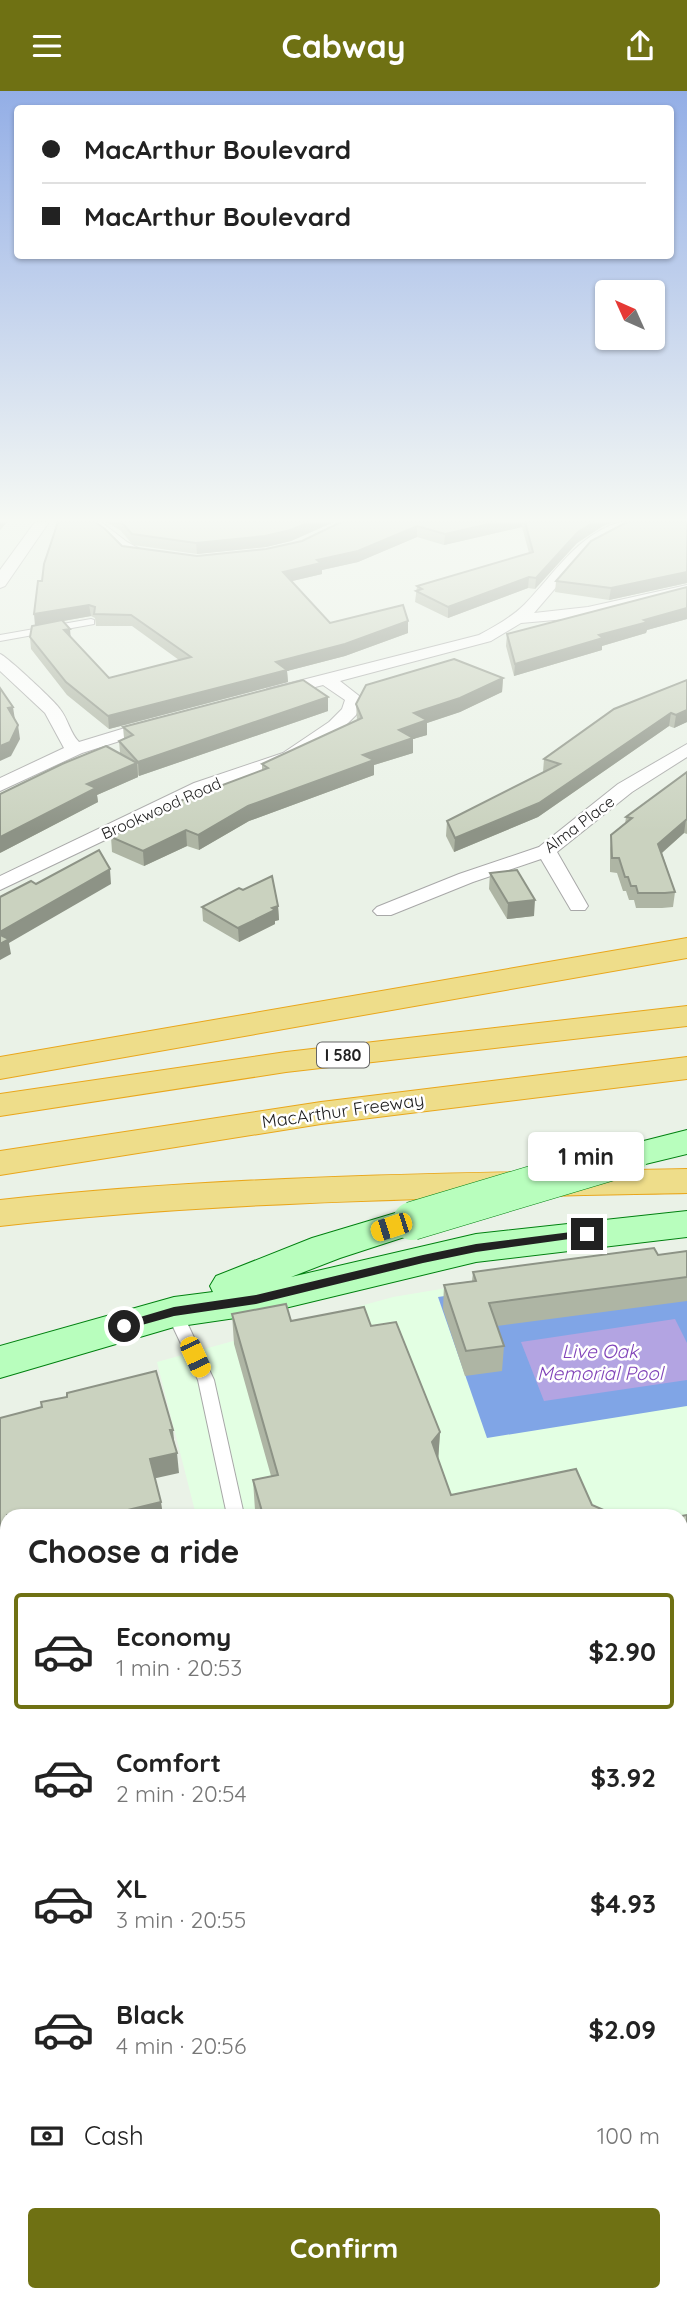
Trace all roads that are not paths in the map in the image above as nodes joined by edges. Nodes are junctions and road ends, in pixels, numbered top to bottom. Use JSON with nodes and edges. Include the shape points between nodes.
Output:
{"nodes":[{"id":1,"x":74,"y":625,"type":"edge"},
{"id":2,"x":507,"y":625,"type":"edge"},
{"id":3,"x":0,"y":639,"type":"edge"},
{"id":4,"x":0,"y":659,"type":"edge"},
{"id":5,"x":326,"y":679,"type":"junction"},
{"id":6,"x":260,"y":696,"type":"edge"},
{"id":7,"x":180,"y":717,"type":"edge"},
{"id":8,"x":76,"y":749,"type":"junction"},
{"id":9,"x":687,"y":749,"type":"edge"},
{"id":10,"x":0,"y":785,"type":"edge"},
{"id":11,"x":546,"y":851,"type":"junction"},
{"id":12,"x":0,"y":884,"type":"edge"},
{"id":13,"x":578,"y":906,"type":"dead end"},
{"id":14,"x":384,"y":911,"type":"dead end"},
{"id":15,"x":687,"y":948,"type":"edge"},
{"id":16,"x":687,"y":974,"type":"edge"},
{"id":17,"x":687,"y":1017,"type":"edge"},
{"id":18,"x":132,"y":1046,"type":"junction"},
{"id":19,"x":0,"y":1068,"type":"edge"},
{"id":20,"x":687,"y":1068,"type":"edge"},
{"id":21,"x":0,"y":1105,"type":"edge"},
{"id":22,"x":687,"y":1142,"type":"edge"},
{"id":23,"x":0,"y":1163,"type":"edge"},
{"id":24,"x":687,"y":1181,"type":"edge"},
{"id":25,"x":0,"y":1213,"type":"edge"},
{"id":26,"x":687,"y":1224,"type":"edge"},
{"id":27,"x":174,"y":1312,"type":"junction"},
{"id":28,"x":0,"y":1362,"type":"edge"},
{"id":29,"x":235,"y":1509,"type":"edge"}],
"edges":[{"from":1,"to":3,"type":"lane"},
{"from":2,"to":5,"type":"street","via":[[485,638]]},
{"from":4,"to":8,"type":"street","via":[[7,671],[52,711],[65,741]]},
{"from":5,"to":6,"type":"street"},
{"from":5,"to":12,"type":"street","name":"Brookwood Road","via":[[354,699],[350,711],[289,757],[201,787]]},
{"from":7,"to":8,"type":"street"},
{"from":8,"to":10,"type":"street"},
{"from":9,"to":11,"type":"street","name":"Alma Place","via":[[625,788]]},
{"from":11,"to":13,"type":"street"},
{"from":11,"to":14,"type":"street","name":"Alma Place"},
{"from":15,"to":18,"type":"highway"},
{"from":16,"to":18,"type":"highway"},
{"from":17,"to":21,"type":"highway","number":"I 580","via":[[299,1061]]},
{"from":18,"to":19,"type":"highway"},
{"from":20,"to":23,"type":"highway","name":"MacArthur Freeway","via":[[321,1113]]},
{"from":22,"to":27,"type":"main road","bridge":true,"via":[[412,1220],[277,1266]]},
{"from":24,"to":25,"type":"highway","via":[[274,1190],[93,1201]]},
{"from":26,"to":27,"type":"main road","via":[[476,1248],[256,1300]]},
{"from":27,"to":28,"type":"main road"},
{"from":27,"to":29,"type":"lane","via":[[206,1380]]}]}
